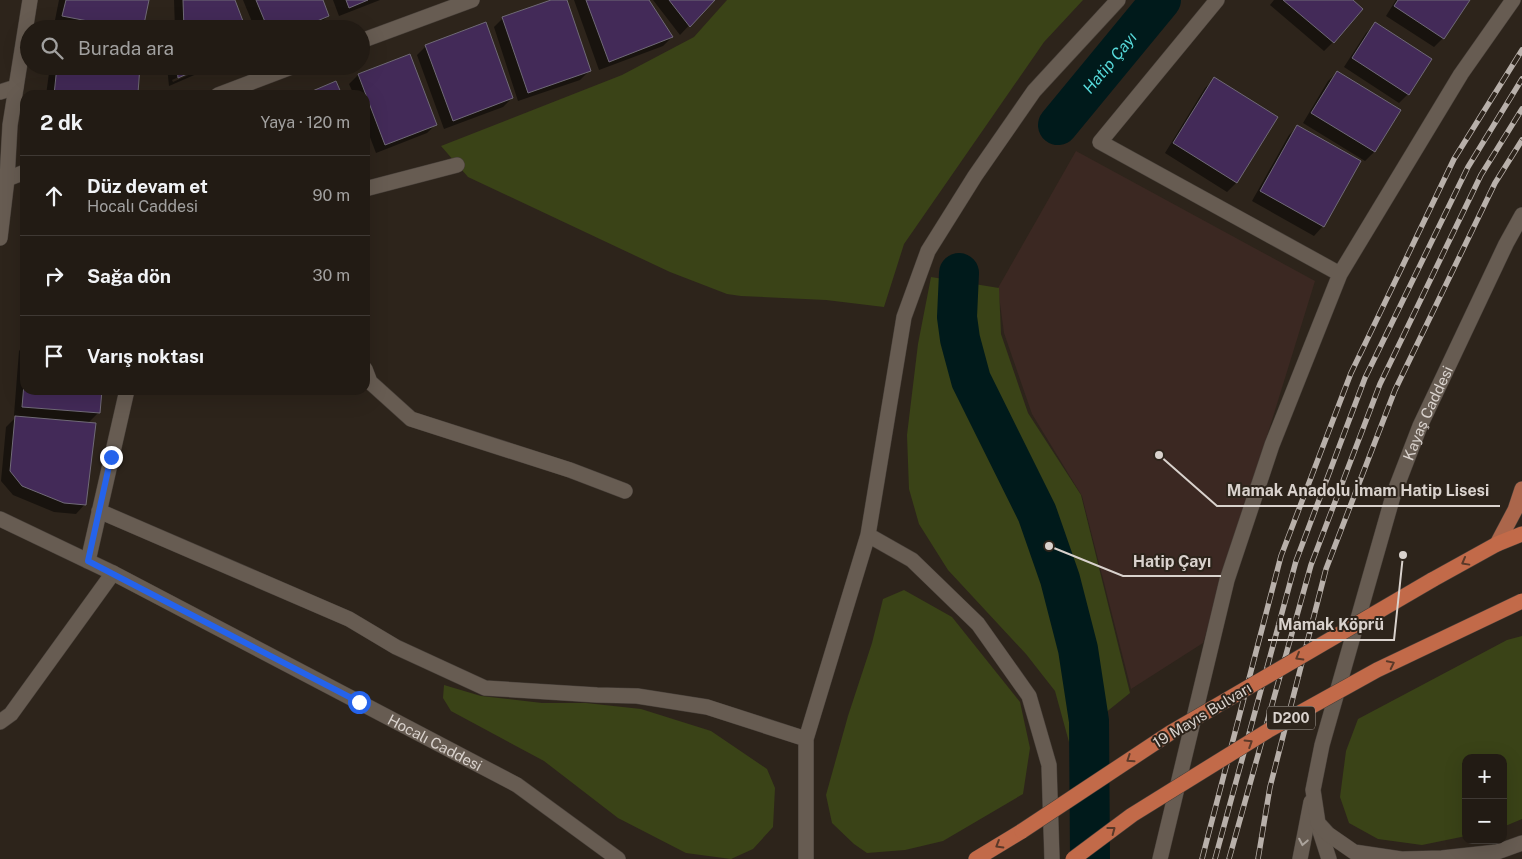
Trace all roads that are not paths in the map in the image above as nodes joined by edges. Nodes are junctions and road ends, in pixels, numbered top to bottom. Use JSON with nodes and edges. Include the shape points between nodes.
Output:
{"nodes":[{"id":1,"x":30,"y":0,"type":"edge"},
{"id":2,"x":472,"y":0,"type":"edge"},
{"id":3,"x":1118,"y":0,"type":"edge"},
{"id":4,"x":1217,"y":0,"type":"edge"},
{"id":5,"x":1513,"y":0,"type":"edge"},
{"id":6,"x":27,"y":20,"type":"edge"},
{"id":7,"x":370,"y":38,"type":"edge"},
{"id":8,"x":20,"y":63,"type":"edge"},
{"id":9,"x":270,"y":75,"type":"edge"},
{"id":10,"x":16,"y":88,"type":"junction"},
{"id":11,"x":231,"y":90,"type":"edge"},
{"id":12,"x":0,"y":92,"type":"edge"},
{"id":13,"x":457,"y":165,"type":"dead end"},
{"id":14,"x":20,"y":174,"type":"edge"},
{"id":15,"x":7,"y":179,"type":"junction"},
{"id":16,"x":370,"y":188,"type":"edge"},
{"id":17,"x":1522,"y":215,"type":"edge"},
{"id":18,"x":0,"y":238,"type":"edge"},
{"id":19,"x":1340,"y":274,"type":"junction"},
{"id":20,"x":370,"y":382,"type":"edge"},
{"id":21,"x":126,"y":395,"type":"edge"},
{"id":22,"x":1522,"y":489,"type":"edge"},
{"id":23,"x":625,"y":491,"type":"dead end"},
{"id":24,"x":99,"y":511,"type":"junction"},
{"id":25,"x":0,"y":519,"type":"edge"},
{"id":26,"x":1522,"y":534,"type":"edge"},
{"id":27,"x":868,"y":535,"type":"junction"},
{"id":28,"x":1497,"y":544,"type":"junction"},
{"id":29,"x":88,"y":561,"type":"junction"},
{"id":30,"x":113,"y":572,"type":"junction"},
{"id":31,"x":1522,"y":601,"type":"edge"},
{"id":32,"x":0,"y":722,"type":"edge"},
{"id":33,"x":806,"y":738,"type":"junction"},
{"id":34,"x":1313,"y":790,"type":"junction"},
{"id":35,"x":1318,"y":823,"type":"junction"},
{"id":36,"x":1522,"y":843,"type":"edge"},
{"id":37,"x":1497,"y":852,"type":"junction"},
{"id":38,"x":618,"y":859,"type":"edge"},
{"id":39,"x":806,"y":859,"type":"edge"},
{"id":40,"x":976,"y":859,"type":"edge"},
{"id":41,"x":1052,"y":859,"type":"edge"},
{"id":42,"x":1073,"y":859,"type":"edge"},
{"id":43,"x":1160,"y":859,"type":"edge"},
{"id":44,"x":1300,"y":859,"type":"edge"},
{"id":45,"x":1329,"y":859,"type":"edge"},
{"id":46,"x":1402,"y":859,"type":"edge"},
{"id":47,"x":1474,"y":859,"type":"edge"}],
"edges":[{"from":1,"to":6,"type":"street"},
{"from":2,"to":7,"type":"street"},
{"from":3,"to":27,"type":"street","via":[[1034,91],[928,251],[904,317]]},
{"from":4,"to":19,"type":"street","via":[[1100,142]]},
{"from":5,"to":19,"type":"street","via":[[1461,74]]},
{"from":8,"to":10,"type":"street"},
{"from":9,"to":11,"type":"street"},
{"from":10,"to":12,"type":"street"},
{"from":10,"to":15,"type":"street"},
{"from":13,"to":16,"type":"street"},
{"from":14,"to":15,"type":"street"},
{"from":15,"to":18,"type":"street"},
{"from":17,"to":34,"type":"street","name":"Kayaş Caddesi","via":[[1420,426],[1393,496],[1322,745]]},
{"from":19,"to":43,"type":"street","via":[[1272,445],[1227,580]]},
{"from":20,"to":23,"type":"street","via":[[411,419]]},
{"from":21,"to":24,"type":"street"},
{"from":22,"to":28,"type":"main road"},
{"from":24,"to":29,"type":"street"},
{"from":24,"to":33,"type":"street","via":[[349,619],[396,647],[485,688],[637,696],[707,707]]},
{"from":25,"to":29,"type":"street","name":"Hocalı Caddesi"},
{"from":26,"to":28,"type":"highway","name":"19 Mayıs Bulvarı"},
{"from":27,"to":33,"type":"street"},
{"from":27,"to":41,"type":"street","via":[[912,560],[978,624],[1029,696],[1049,765]]},
{"from":28,"to":40,"type":"highway","name":"19 Mayıs Bulvarı","one_way":true,"bridge":true,"via":[[1170,732]]},
{"from":29,"to":30,"type":"street","name":"Hocalı Caddesi"},
{"from":30,"to":32,"type":"street","via":[[11,714]]},
{"from":30,"to":38,"type":"street","name":"Hocalı Caddesi","via":[[517,786]]},
{"from":42,"to":31,"type":"highway","number":"D200","one_way":true,"bridge":true,"via":[[1132,814],[1269,730],[1377,670]]},
{"from":33,"to":39,"type":"street"},
{"from":34,"to":35,"type":"street","name":"Kayaş Caddesi"},
{"from":34,"to":44,"type":"street","one_way":true},
{"from":35,"to":45,"type":"street","name":"Kayaş Caddesi"},
{"from":35,"to":46,"type":"street","via":[[1354,852]]},
{"from":36,"to":37,"type":"street"},
{"from":37,"to":46,"type":"street"},
{"from":37,"to":47,"type":"street"}]}
